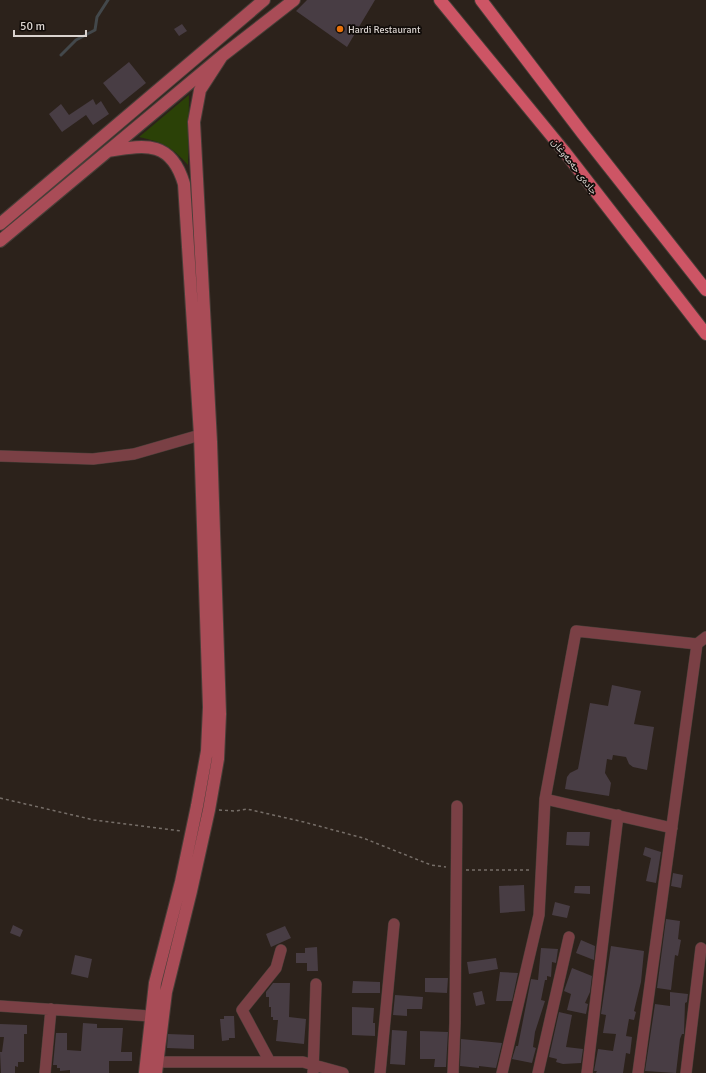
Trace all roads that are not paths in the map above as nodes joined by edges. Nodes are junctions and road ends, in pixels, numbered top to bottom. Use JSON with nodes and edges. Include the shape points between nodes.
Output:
{"nodes":[{"id":1,"x":264,"y":0,"type":"edge"},
{"id":2,"x":294,"y":0,"type":"edge"},
{"id":3,"x":482,"y":0,"type":"edge"},
{"id":4,"x":440,"y":1,"type":"edge"},
{"id":5,"x":279,"y":5,"type":"edge"},
{"id":6,"x":222,"y":56,"type":"junction"},
{"id":7,"x":108,"y":151,"type":"junction"},
{"id":8,"x":4,"y":220,"type":"edge"},
{"id":9,"x":200,"y":223,"type":"junction"},
{"id":10,"x":186,"y":224,"type":"junction"},
{"id":11,"x":17,"y":228,"type":"junction"},
{"id":12,"x":0,"y":241,"type":"edge"},
{"id":13,"x":706,"y":290,"type":"edge"},
{"id":14,"x":706,"y":334,"type":"edge"},
{"id":15,"x":200,"y":435,"type":"junction"},
{"id":16,"x":0,"y":456,"type":"edge"},
{"id":17,"x":212,"y":620,"type":"junction"},
{"id":18,"x":706,"y":637,"type":"edge"},
{"id":19,"x":697,"y":644,"type":"junction"},
{"id":20,"x":545,"y":799,"type":"junction"},
{"id":21,"x":457,"y":806,"type":"dead end"},
{"id":22,"x":618,"y":815,"type":"junction"},
{"id":23,"x":672,"y":828,"type":"junction"},
{"id":24,"x":394,"y":924,"type":"dead end"},
{"id":25,"x":569,"y":937,"type":"dead end"},
{"id":26,"x":701,"y":948,"type":"dead end"},
{"id":27,"x":281,"y":950,"type":"dead end"},
{"id":28,"x":316,"y":984,"type":"dead end"},
{"id":29,"x":0,"y":1006,"type":"edge"},
{"id":30,"x":51,"y":1010,"type":"junction"},
{"id":31,"x":150,"y":1016,"type":"junction"},
{"id":32,"x":270,"y":1062,"type":"junction"},
{"id":33,"x":157,"y":1067,"type":"edge"},
{"id":34,"x":314,"y":1069,"type":"edge"},
{"id":35,"x":45,"y":1073,"type":"edge"},
{"id":36,"x":145,"y":1073,"type":"edge"},
{"id":37,"x":343,"y":1073,"type":"edge"},
{"id":38,"x":380,"y":1073,"type":"edge"},
{"id":39,"x":453,"y":1073,"type":"edge"},
{"id":40,"x":502,"y":1073,"type":"edge"},
{"id":41,"x":538,"y":1073,"type":"edge"},
{"id":42,"x":586,"y":1073,"type":"edge"},
{"id":43,"x":638,"y":1073,"type":"edge"},
{"id":44,"x":686,"y":1073,"type":"edge"}],
"edges":[{"from":1,"to":8,"type":"street"},
{"from":2,"to":5,"type":"street"},
{"from":3,"to":13,"type":"main road"},
{"from":4,"to":14,"type":"main road","name":"جادەی حەمەوغان","via":[[564,152]]},
{"from":5,"to":6,"type":"street"},
{"from":6,"to":7,"type":"street"},
{"from":6,"to":9,"type":"street","via":[[200,90],[195,107]]},
{"from":7,"to":10,"type":"street","via":[[144,146],[158,150],[171,158],[180,170],[184,184]]},
{"from":7,"to":11,"type":"street"},
{"from":8,"to":11,"type":"street"},
{"from":9,"to":10,"type":"street"},
{"from":9,"to":17,"type":"street"},
{"from":10,"to":15,"type":"street"},
{"from":11,"to":12,"type":"street"},
{"from":15,"to":16,"type":"street","via":[[134,454],[93,459]]},
{"from":15,"to":17,"type":"street","via":[[202,551]]},
{"from":17,"to":31,"type":"street","via":[[207,751],[192,832],[155,983]]},
{"from":17,"to":33,"type":"street","via":[[220,714],[218,759],[191,891],[166,992]]},
{"from":18,"to":19,"type":"street"},
{"from":19,"to":20,"type":"street","via":[[576,631]]},
{"from":19,"to":23,"type":"street"},
{"from":20,"to":22,"type":"street"},
{"from":20,"to":40,"type":"street","via":[[539,915]]},
{"from":21,"to":39,"type":"street"},
{"from":22,"to":23,"type":"street"},
{"from":22,"to":42,"type":"street"},
{"from":23,"to":43,"type":"street"},
{"from":24,"to":38,"type":"street"},
{"from":25,"to":41,"type":"street"},
{"from":26,"to":44,"type":"street"},
{"from":27,"to":32,"type":"street","via":[[276,968],[242,1010]]},
{"from":28,"to":34,"type":"street"},
{"from":29,"to":30,"type":"street"},
{"from":30,"to":31,"type":"street"},
{"from":30,"to":35,"type":"street"},
{"from":31,"to":36,"type":"street"},
{"from":32,"to":33,"type":"street"},
{"from":32,"to":34,"type":"street","via":[[303,1062]]},
{"from":34,"to":37,"type":"street"}]}
